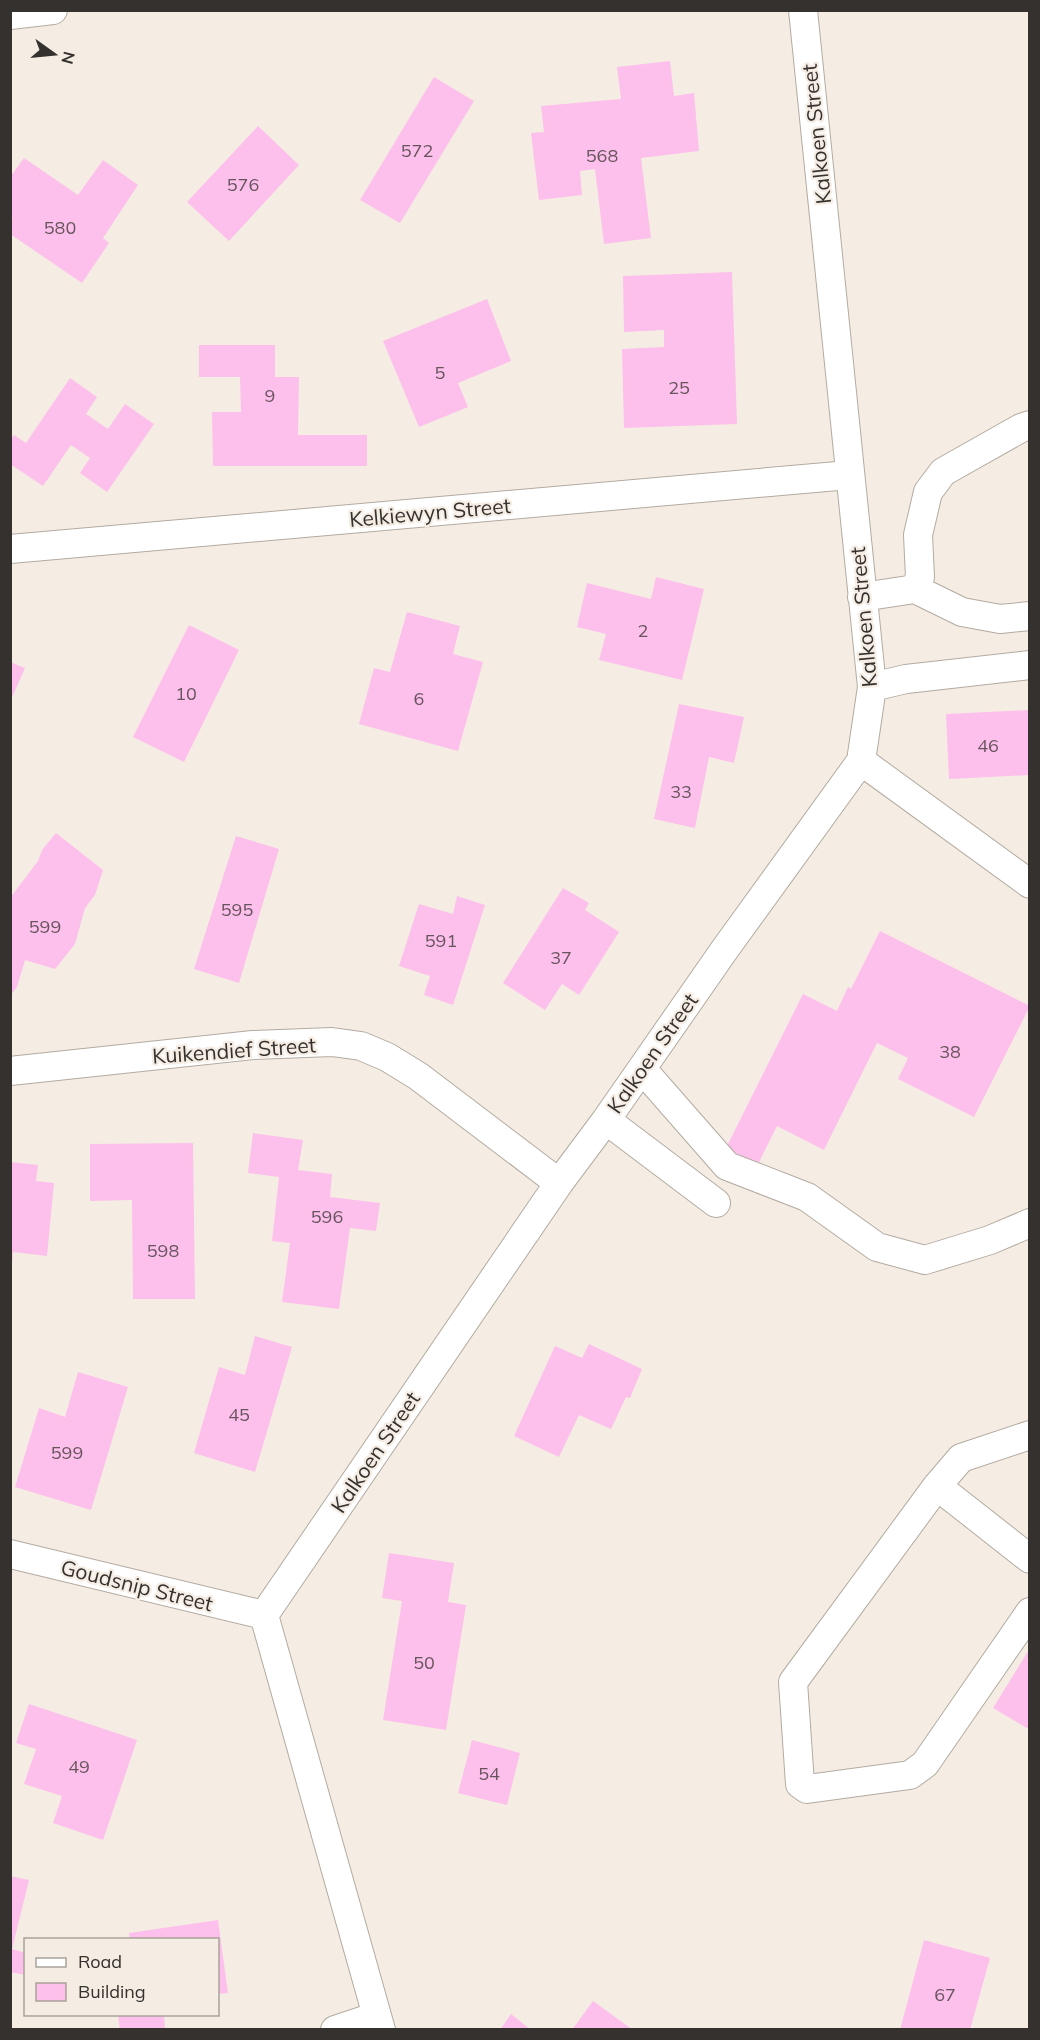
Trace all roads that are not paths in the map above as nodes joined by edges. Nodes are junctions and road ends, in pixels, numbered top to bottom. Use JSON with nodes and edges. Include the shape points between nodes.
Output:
{"nodes":[{"id":1,"x":53,"y":10,"type":"edge"},
{"id":2,"x":803,"y":10,"type":"edge"},
{"id":3,"x":10,"y":15,"type":"edge"},
{"id":4,"x":1029,"y":425,"type":"edge"},
{"id":5,"x":849,"y":475,"type":"junction"},
{"id":6,"x":10,"y":549,"type":"edge"},
{"id":7,"x":915,"y":589,"type":"junction"},
{"id":8,"x":862,"y":597,"type":"junction"},
{"id":9,"x":1029,"y":616,"type":"edge"},
{"id":10,"x":1029,"y":665,"type":"edge"},
{"id":11,"x":872,"y":687,"type":"junction"},
{"id":12,"x":861,"y":761,"type":"junction"},
{"id":13,"x":1029,"y":884,"type":"edge"},
{"id":14,"x":642,"y":1069,"type":"junction"},
{"id":15,"x":10,"y":1071,"type":"edge"},
{"id":16,"x":606,"y":1120,"type":"junction"},
{"id":17,"x":559,"y":1184,"type":"junction"},
{"id":18,"x":716,"y":1203,"type":"dead end"},
{"id":19,"x":1029,"y":1223,"type":"edge"},
{"id":20,"x":1029,"y":1435,"type":"edge"},
{"id":21,"x":937,"y":1486,"type":"junction"},
{"id":22,"x":10,"y":1554,"type":"edge"},
{"id":23,"x":1029,"y":1559,"type":"edge"},
{"id":24,"x":1029,"y":1612,"type":"edge"},
{"id":25,"x":264,"y":1615,"type":"junction"},
{"id":26,"x":379,"y":2023,"type":"edge"},
{"id":27,"x":335,"y":2030,"type":"edge"}],
"edges":[{"from":1,"to":3,"type":"street"},
{"from":2,"to":5,"type":"street","name":"Kalkoen Street"},
{"from":4,"to":7,"type":"street","via":[[943,472],[928,492],[918,535],[920,577]]},
{"from":5,"to":6,"type":"street","name":"Kelkiewyn Street"},
{"from":5,"to":8,"type":"street","name":"Kalkoen Street"},
{"from":7,"to":8,"type":"street"},
{"from":7,"to":9,"type":"street","via":[[962,612],[1000,619]]},
{"from":8,"to":11,"type":"street","name":"Kalkoen Street"},
{"from":10,"to":11,"type":"street","via":[[906,679]]},
{"from":11,"to":12,"type":"street","name":"Kalkoen Street"},
{"from":12,"to":13,"type":"street"},
{"from":12,"to":14,"type":"street","name":"Kalkoen Street"},
{"from":14,"to":16,"type":"street","name":"Kalkoen Street"},
{"from":14,"to":19,"type":"street","via":[[727,1166],[807,1197],[877,1247],[925,1260]]},
{"from":15,"to":17,"type":"street","name":"Kuikendief Street","via":[[253,1045],[332,1042],[361,1046],[418,1076]]},
{"from":16,"to":17,"type":"street","name":"Kalkoen Street"},
{"from":16,"to":18,"type":"street"},
{"from":17,"to":25,"type":"street","name":"Kalkoen Street"},
{"from":20,"to":21,"type":"street","via":[[961,1458]]},
{"from":21,"to":23,"type":"street"},
{"from":21,"to":24,"type":"street","via":[[793,1682],[800,1784],[807,1789],[910,1775],[925,1764]]},
{"from":22,"to":25,"type":"street","name":"Goudsnip Street"},
{"from":25,"to":26,"type":"street"},
{"from":26,"to":27,"type":"street"}]}
